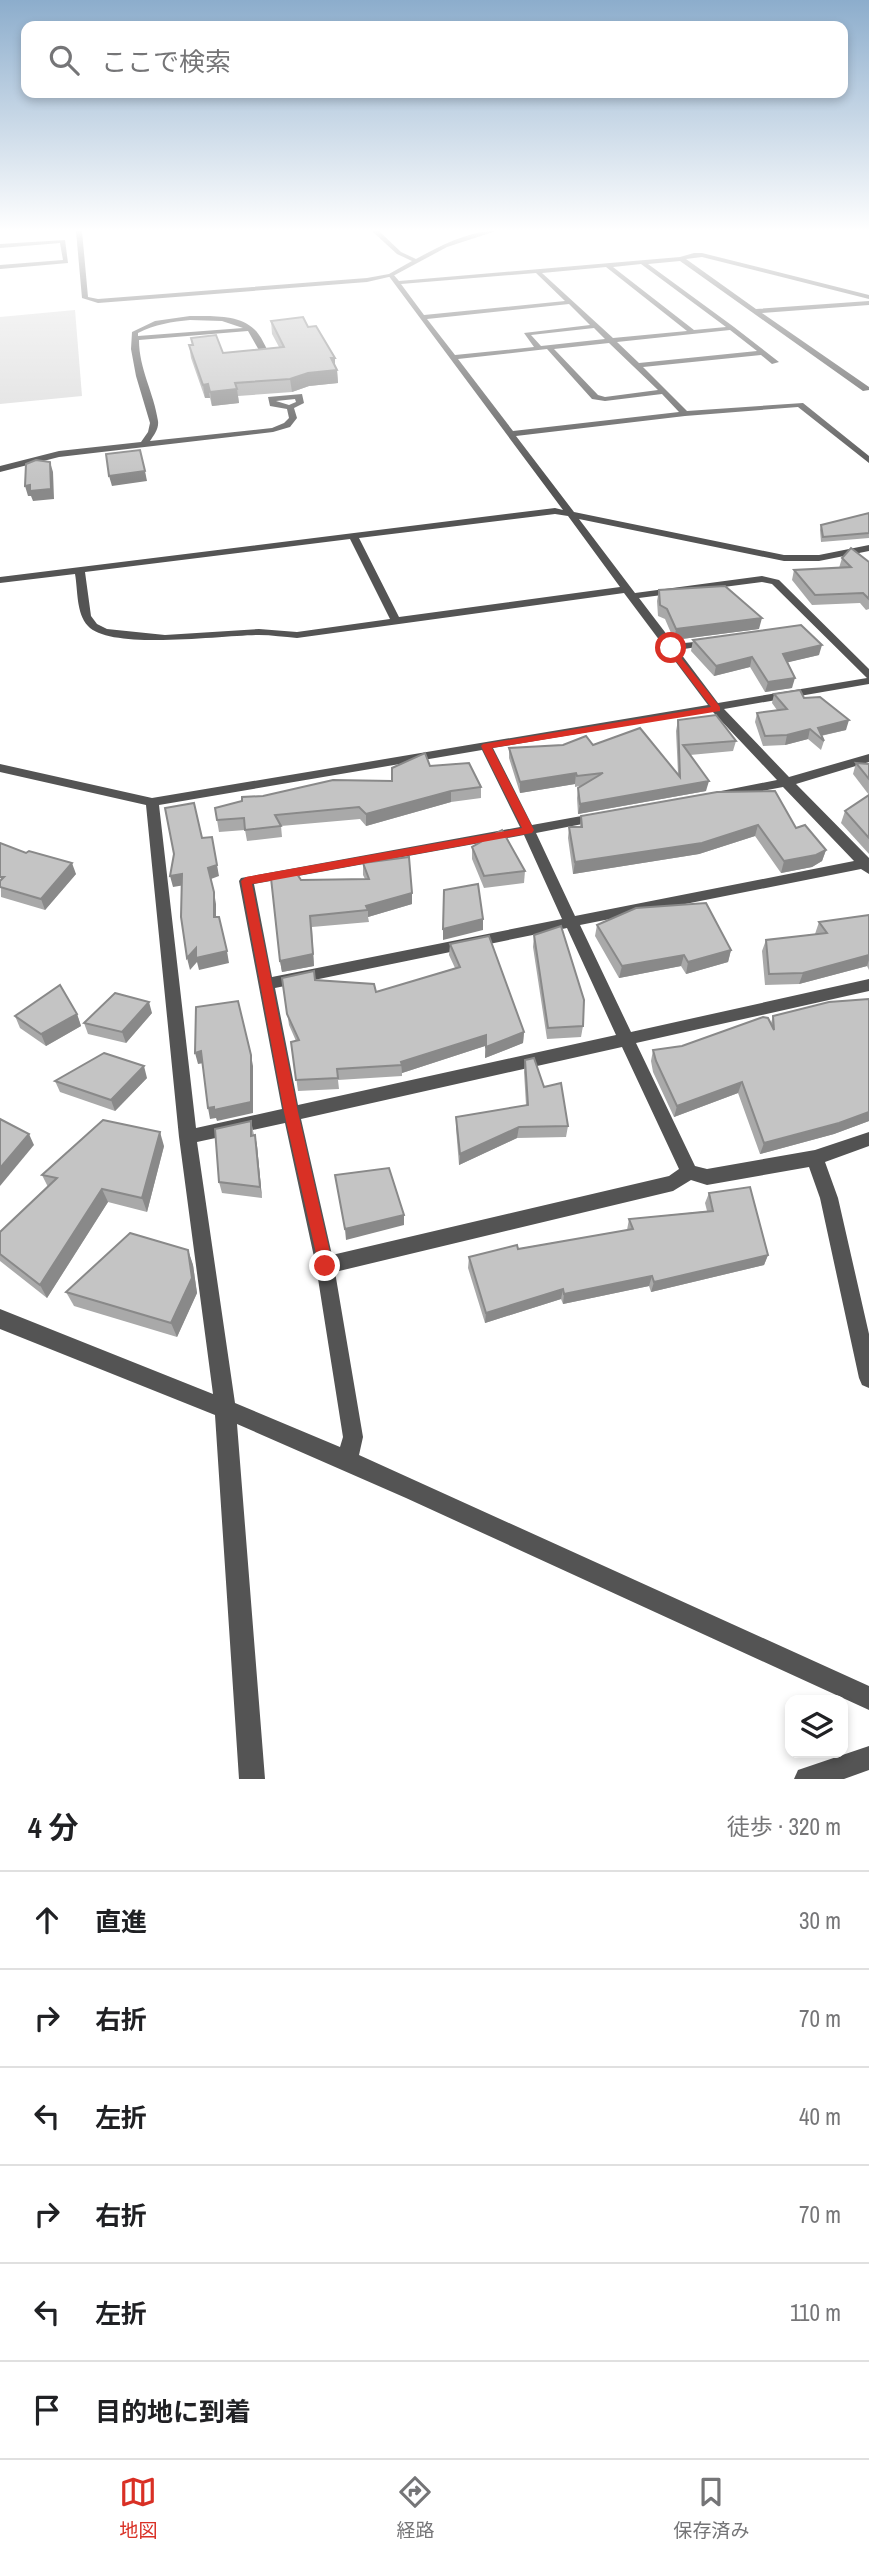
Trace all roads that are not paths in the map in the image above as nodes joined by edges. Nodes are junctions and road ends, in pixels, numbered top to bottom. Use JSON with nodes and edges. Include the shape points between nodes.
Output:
{"nodes":[{"id":1,"x":422,"y":314,"type":"edge"},
{"id":2,"x":453,"y":314,"type":"edge"},
{"id":3,"x":583,"y":314,"type":"edge"},
{"id":4,"x":670,"y":314,"type":"edge"},
{"id":5,"x":713,"y":314,"type":"edge"},
{"id":6,"x":759,"y":314,"type":"edge"},
{"id":7,"x":424,"y":317,"type":"junction"},
{"id":8,"x":192,"y":319,"type":"junction"},
{"id":9,"x":595,"y":326,"type":"junction"},
{"id":10,"x":732,"y":328,"type":"junction"},
{"id":11,"x":251,"y":330,"type":"junction"},
{"id":12,"x":693,"y":332,"type":"junction"},
{"id":13,"x":193,"y":334,"type":"junction"},
{"id":14,"x":134,"y":338,"type":"junction"},
{"id":15,"x":612,"y":340,"type":"junction"},
{"id":16,"x":549,"y":347,"type":"junction"},
{"id":17,"x":539,"y":348,"type":"junction"},
{"id":18,"x":763,"y":353,"type":"junction"},
{"id":19,"x":455,"y":356,"type":"junction"},
{"id":20,"x":267,"y":357,"type":"edge"},
{"id":21,"x":775,"y":362,"type":"dead end"},
{"id":22,"x":637,"y":365,"type":"junction"},
{"id":23,"x":866,"y":389,"type":"dead end"},
{"id":24,"x":663,"y":392,"type":"junction"},
{"id":25,"x":290,"y":407,"type":"dead end"},
{"id":26,"x":685,"y":414,"type":"junction"},
{"id":27,"x":510,"y":434,"type":"junction"},
{"id":28,"x":145,"y":443,"type":"junction"},
{"id":29,"x":869,"y":460,"type":"edge"},
{"id":30,"x":0,"y":469,"type":"edge"},
{"id":31,"x":571,"y":513,"type":"junction"},
{"id":32,"x":354,"y":537,"type":"junction"},
{"id":33,"x":869,"y":548,"type":"edge"},
{"id":34,"x":80,"y":570,"type":"junction"},
{"id":35,"x":0,"y":580,"type":"edge"},
{"id":36,"x":630,"y":593,"type":"junction"},
{"id":37,"x":396,"y":621,"type":"junction"},
{"id":38,"x":819,"y":626,"type":"junction"},
{"id":39,"x":806,"y":628,"type":"edge"},
{"id":40,"x":724,"y":640,"type":"edge"},
{"id":41,"x":671,"y":648,"type":"junction"},
{"id":42,"x":869,"y":674,"type":"edge"},
{"id":43,"x":869,"y":681,"type":"edge"},
{"id":44,"x":717,"y":709,"type":"junction"},
{"id":45,"x":486,"y":746,"type":"junction"},
{"id":46,"x":869,"y":758,"type":"edge"},
{"id":47,"x":0,"y":768,"type":"edge"},
{"id":48,"x":787,"y":783,"type":"junction"},
{"id":49,"x":704,"y":798,"type":"edge"},
{"id":50,"x":152,"y":802,"type":"junction"},
{"id":51,"x":608,"y":816,"type":"edge"},
{"id":52,"x":528,"y":830,"type":"junction"},
{"id":53,"x":868,"y":866,"type":"edge"},
{"id":54,"x":571,"y":922,"type":"junction"},
{"id":55,"x":268,"y":984,"type":"junction"},
{"id":56,"x":869,"y":985,"type":"edge"},
{"id":57,"x":626,"y":1039,"type":"junction"},
{"id":58,"x":291,"y":1112,"type":"junction"},
{"id":59,"x":188,"y":1137,"type":"junction"},
{"id":60,"x":869,"y":1139,"type":"edge"},
{"id":61,"x":814,"y":1158,"type":"junction"},
{"id":62,"x":689,"y":1172,"type":"junction"},
{"id":63,"x":325,"y":1266,"type":"junction"},
{"id":64,"x":0,"y":1319,"type":"edge"},
{"id":65,"x":869,"y":1378,"type":"edge"},
{"id":66,"x":225,"y":1408,"type":"junction"},
{"id":67,"x":347,"y":1460,"type":"junction"},
{"id":68,"x":869,"y":1698,"type":"edge"},
{"id":69,"x":869,"y":1758,"type":"edge"},
{"id":70,"x":252,"y":1779,"type":"edge"},
{"id":71,"x":807,"y":1779,"type":"edge"}],
"edges":[{"from":1,"to":7,"type":"street"},
{"from":2,"to":7,"type":"street"},
{"from":3,"to":9,"type":"street"},
{"from":4,"to":12,"type":"street"},
{"from":5,"to":10,"type":"street"},
{"from":6,"to":23,"type":"street"},
{"from":7,"to":19,"type":"street"},
{"from":8,"to":11,"type":"street","via":[[228,319]]},
{"from":8,"to":13,"type":"street"},
{"from":8,"to":14,"type":"street","via":[[142,327]]},
{"from":9,"to":15,"type":"street"},
{"from":9,"to":17,"type":"street","via":[[526,334]]},
{"from":10,"to":12,"type":"street"},
{"from":10,"to":18,"type":"street"},
{"from":11,"to":13,"type":"street"},
{"from":11,"to":20,"type":"street"},
{"from":12,"to":15,"type":"street"},
{"from":13,"to":14,"type":"street"},
{"from":14,"to":28,"type":"street","via":[[154,423]]},
{"from":15,"to":16,"type":"street"},
{"from":15,"to":22,"type":"street"},
{"from":16,"to":17,"type":"street"},
{"from":16,"to":24,"type":"street","via":[[595,397]]},
{"from":17,"to":19,"type":"street"},
{"from":18,"to":21,"type":"street"},
{"from":18,"to":22,"type":"street"},
{"from":19,"to":27,"type":"street"},
{"from":22,"to":24,"type":"street"},
{"from":24,"to":26,"type":"street"},
{"from":25,"to":28,"type":"street","via":[[293,418],[273,430]]},
{"from":26,"to":27,"type":"street"},
{"from":26,"to":29,"type":"street","via":[[800,405]]},
{"from":27,"to":31,"type":"street"},
{"from":28,"to":30,"type":"street","via":[[32,458]]},
{"from":31,"to":32,"type":"street","via":[[555,511]]},
{"from":31,"to":33,"type":"street","via":[[802,561]]},
{"from":31,"to":36,"type":"street"},
{"from":32,"to":34,"type":"street"},
{"from":32,"to":37,"type":"street"},
{"from":34,"to":35,"type":"street"},
{"from":34,"to":37,"type":"street","via":[[86,616],[105,632],[166,638],[259,632],[297,635]]},
{"from":36,"to":37,"type":"street"},
{"from":36,"to":38,"type":"street","via":[[762,579],[775,582]]},
{"from":36,"to":41,"type":"street"},
{"from":38,"to":39,"type":"street"},
{"from":38,"to":42,"type":"street"},
{"from":40,"to":41,"type":"street"},
{"from":41,"to":44,"type":"street"},
{"from":43,"to":44,"type":"street"},
{"from":44,"to":45,"type":"street"},
{"from":44,"to":48,"type":"street"},
{"from":45,"to":50,"type":"street"},
{"from":45,"to":52,"type":"street"},
{"from":46,"to":48,"type":"street"},
{"from":47,"to":50,"type":"street"},
{"from":48,"to":49,"type":"street"},
{"from":48,"to":53,"type":"street"},
{"from":50,"to":59,"type":"street"},
{"from":51,"to":52,"type":"street"},
{"from":52,"to":54,"type":"street"},
{"from":52,"to":55,"type":"street","via":[[246,881]]},
{"from":53,"to":54,"type":"street"},
{"from":54,"to":55,"type":"street"},
{"from":54,"to":57,"type":"street"},
{"from":55,"to":58,"type":"street"},
{"from":56,"to":57,"type":"street"},
{"from":57,"to":58,"type":"street"},
{"from":57,"to":62,"type":"street"},
{"from":58,"to":59,"type":"street"},
{"from":58,"to":63,"type":"street"},
{"from":59,"to":66,"type":"street"},
{"from":60,"to":61,"type":"street"},
{"from":61,"to":62,"type":"street","via":[[707,1177]]},
{"from":61,"to":65,"type":"street","via":[[829,1198]]},
{"from":62,"to":63,"type":"street","via":[[673,1183]]},
{"from":63,"to":67,"type":"street","via":[[354,1437]]},
{"from":64,"to":66,"type":"street"},
{"from":66,"to":67,"type":"street"},
{"from":66,"to":70,"type":"street"},
{"from":67,"to":68,"type":"street"},
{"from":69,"to":71,"type":"street"}]}
